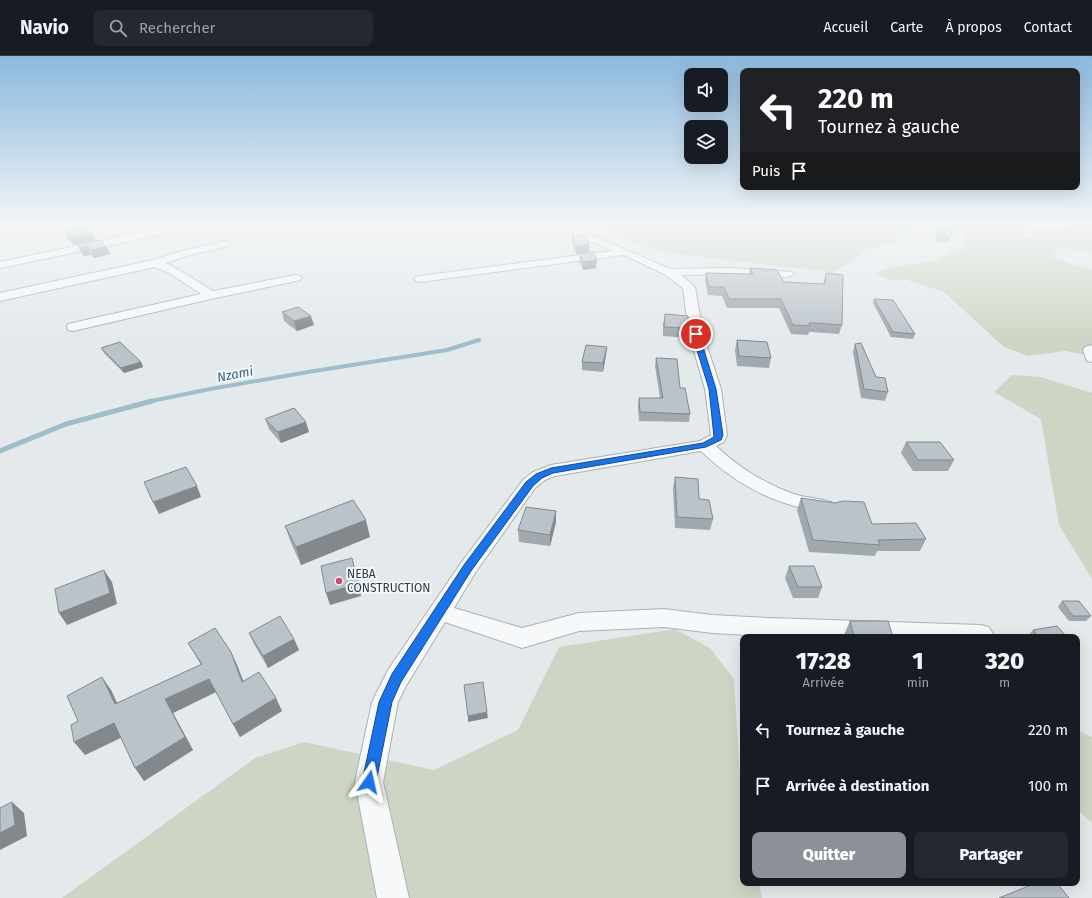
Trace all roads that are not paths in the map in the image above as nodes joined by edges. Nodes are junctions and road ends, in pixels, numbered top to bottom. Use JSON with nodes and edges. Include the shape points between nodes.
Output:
{"nodes":[{"id":1,"x":155,"y":263,"type":"edge"},
{"id":2,"x":156,"y":263,"type":"edge"},
{"id":3,"x":544,"y":263,"type":"edge"},
{"id":4,"x":649,"y":263,"type":"edge"},
{"id":5,"x":668,"y":272,"type":"junction"},
{"id":6,"x":788,"y":274,"type":"dead end"},
{"id":7,"x":296,"y":278,"type":"dead end"},
{"id":8,"x":420,"y":279,"type":"dead end"},
{"id":9,"x":211,"y":294,"type":"junction"},
{"id":10,"x":0,"y":297,"type":"edge"},
{"id":11,"x":73,"y":327,"type":"dead end"},
{"id":12,"x":1092,"y":349,"type":"edge"},
{"id":13,"x":1092,"y":358,"type":"edge"},
{"id":14,"x":706,"y":445,"type":"junction"},
{"id":15,"x":831,"y":507,"type":"edge"},
{"id":16,"x":440,"y":612,"type":"junction"},
{"id":17,"x":981,"y":634,"type":"dead end"},
{"id":18,"x":393,"y":898,"type":"edge"}],
"edges":[{"from":1,"to":10,"type":"street"},
{"from":2,"to":9,"type":"street"},
{"from":3,"to":8,"type":"street"},
{"from":4,"to":5,"type":"street"},
{"from":5,"to":6,"type":"street","via":[[730,271]]},
{"from":5,"to":14,"type":"street","via":[[689,288],[696,334],[713,389],[719,435]]},
{"from":7,"to":9,"type":"street"},
{"from":9,"to":11,"type":"street"},
{"from":12,"to":13,"type":"street"},
{"from":14,"to":15,"type":"street","via":[[721,461],[749,482],[802,504]]},
{"from":14,"to":16,"type":"street","via":[[551,471],[539,476],[529,484],[468,568]]},
{"from":16,"to":17,"type":"street","via":[[522,638],[579,622],[664,618],[768,627]]},
{"from":16,"to":18,"type":"street","via":[[397,678],[385,702],[369,782]]}]}
